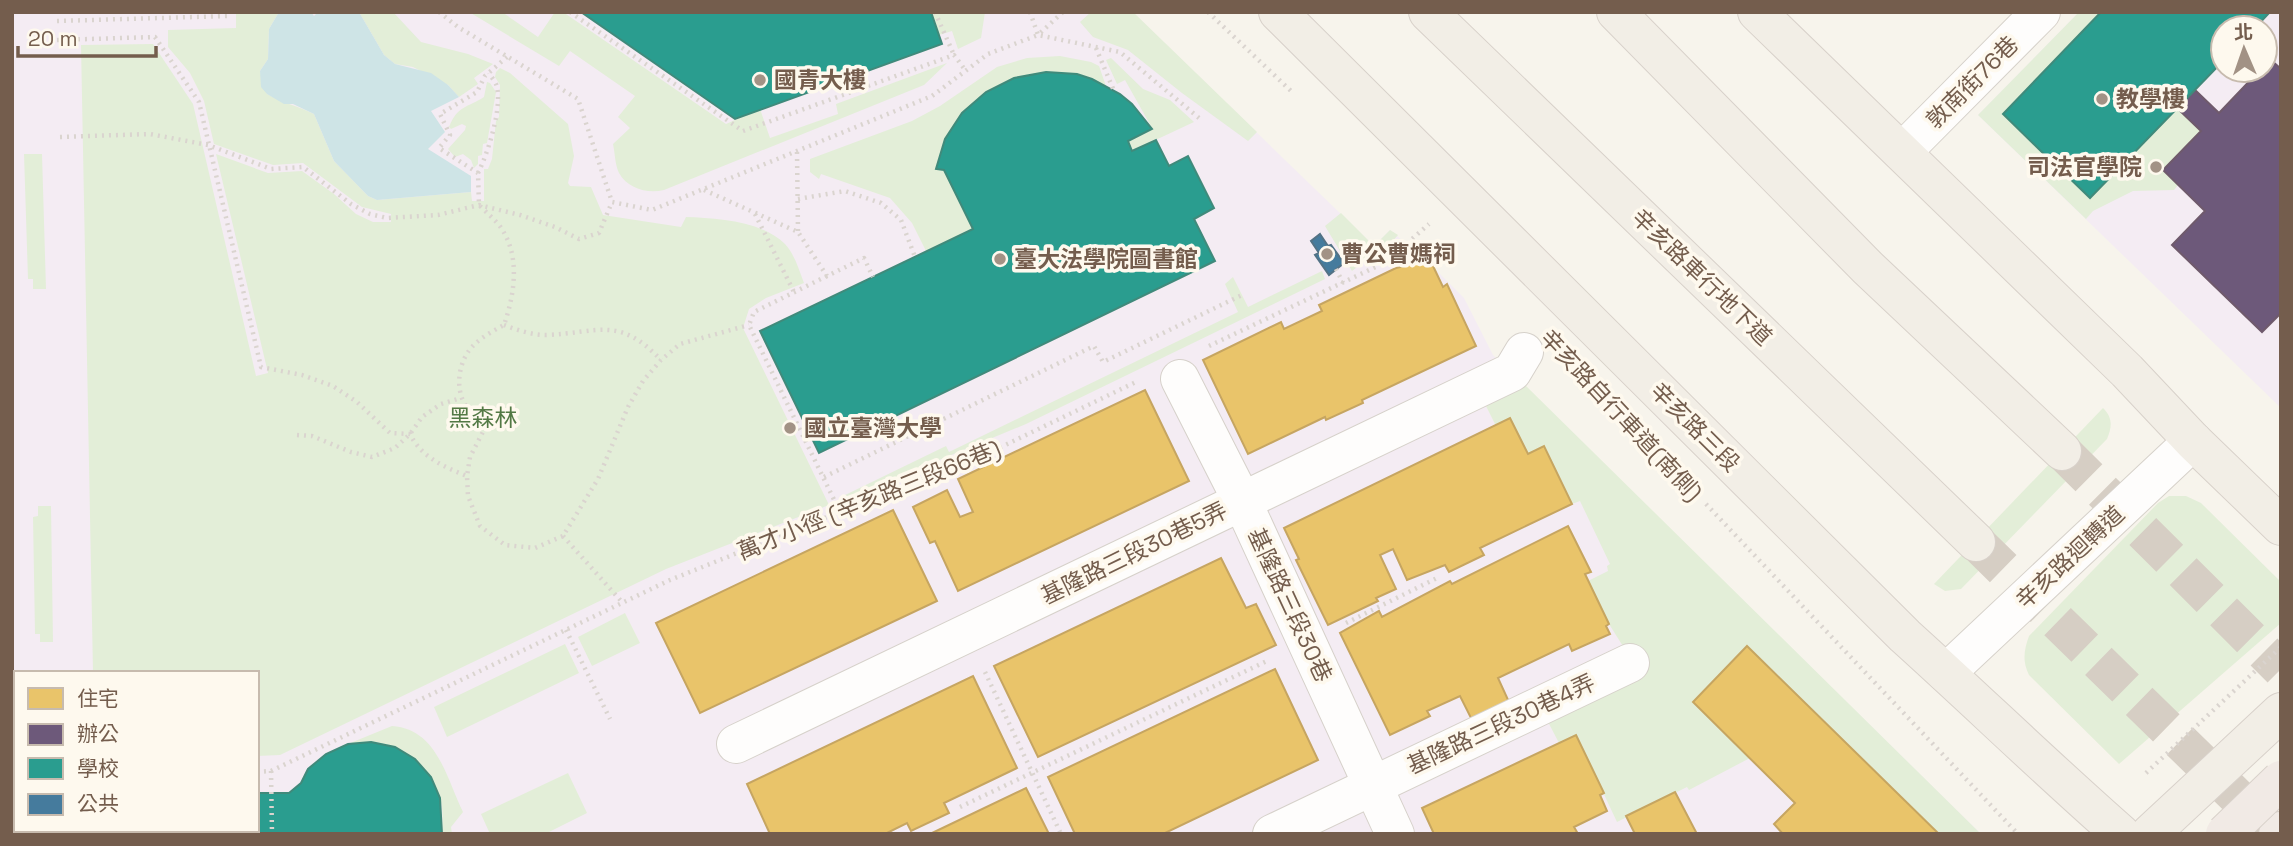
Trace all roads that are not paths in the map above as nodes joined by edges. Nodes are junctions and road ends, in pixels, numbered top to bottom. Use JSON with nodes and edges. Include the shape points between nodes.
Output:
{"nodes":[{"id":1,"x":1278,"y":12,"type":"edge"},
{"id":2,"x":1428,"y":12,"type":"edge"},
{"id":3,"x":1616,"y":12,"type":"edge"},
{"id":4,"x":1757,"y":12,"type":"edge"},
{"id":5,"x":2041,"y":12,"type":"edge"},
{"id":6,"x":1902,"y":152,"type":"junction"},
{"id":7,"x":1524,"y":352,"type":"dead end"},
{"id":8,"x":1164,"y":377,"type":"road end"},
{"id":9,"x":2193,"y":441,"type":"junction"},
{"id":10,"x":2062,"y":451,"type":"tunnel mouth"},
{"id":11,"x":1242,"y":501,"type":"junction"},
{"id":12,"x":2281,"y":526,"type":"edge"},
{"id":13,"x":1976,"y":542,"type":"tunnel mouth"},
{"id":14,"x":1630,"y":663,"type":"dead end"},
{"id":15,"x":1946,"y":673,"type":"junction"},
{"id":16,"x":2281,"y":712,"type":"edge"},
{"id":17,"x":736,"y":744,"type":"dead end"},
{"id":18,"x":2281,"y":779,"type":"edge"},
{"id":19,"x":1373,"y":785,"type":"junction"},
{"id":20,"x":1272,"y":834,"type":"edge"},
{"id":21,"x":1395,"y":834,"type":"edge"},
{"id":22,"x":2120,"y":834,"type":"edge"},
{"id":23,"x":2150,"y":834,"type":"edge"},
{"id":24,"x":2225,"y":834,"type":"edge"}],
"edges":[{"from":1,"to":15,"type":"main road","name":"辛亥路三段"},
{"from":2,"to":13,"type":"main road","name":"辛亥路車行地下道"},
{"from":3,"to":10,"type":"main road","via":[[1868,268]]},
{"from":4,"to":6,"type":"main road"},
{"from":5,"to":6,"type":"lane","name":"敦南街76巷"},
{"from":6,"to":9,"type":"main road"},
{"from":7,"to":11,"type":"lane","name":"基隆路三段30巷5弄","via":[[1512,372]]},
{"from":8,"to":11,"type":"lane","name":"基隆路三段30巷"},
{"from":9,"to":12,"type":"main road"},
{"from":9,"to":15,"type":"lane","name":"辛亥路迴轉道"},
{"from":11,"to":17,"type":"lane","name":"基隆路三段30巷5弄"},
{"from":11,"to":19,"type":"lane","name":"基隆路三段30巷"},
{"from":14,"to":19,"type":"lane","name":"基隆路三段30巷4弄"},
{"from":15,"to":22,"type":"main road","name":"辛亥路三段"},
{"from":16,"to":23,"type":"main road"},
{"from":18,"to":24,"type":"highway","bridge":true},
{"from":19,"to":20,"type":"lane","name":"基隆路三段30巷4弄"},
{"from":19,"to":21,"type":"lane","name":"基隆路三段30巷"}]}
